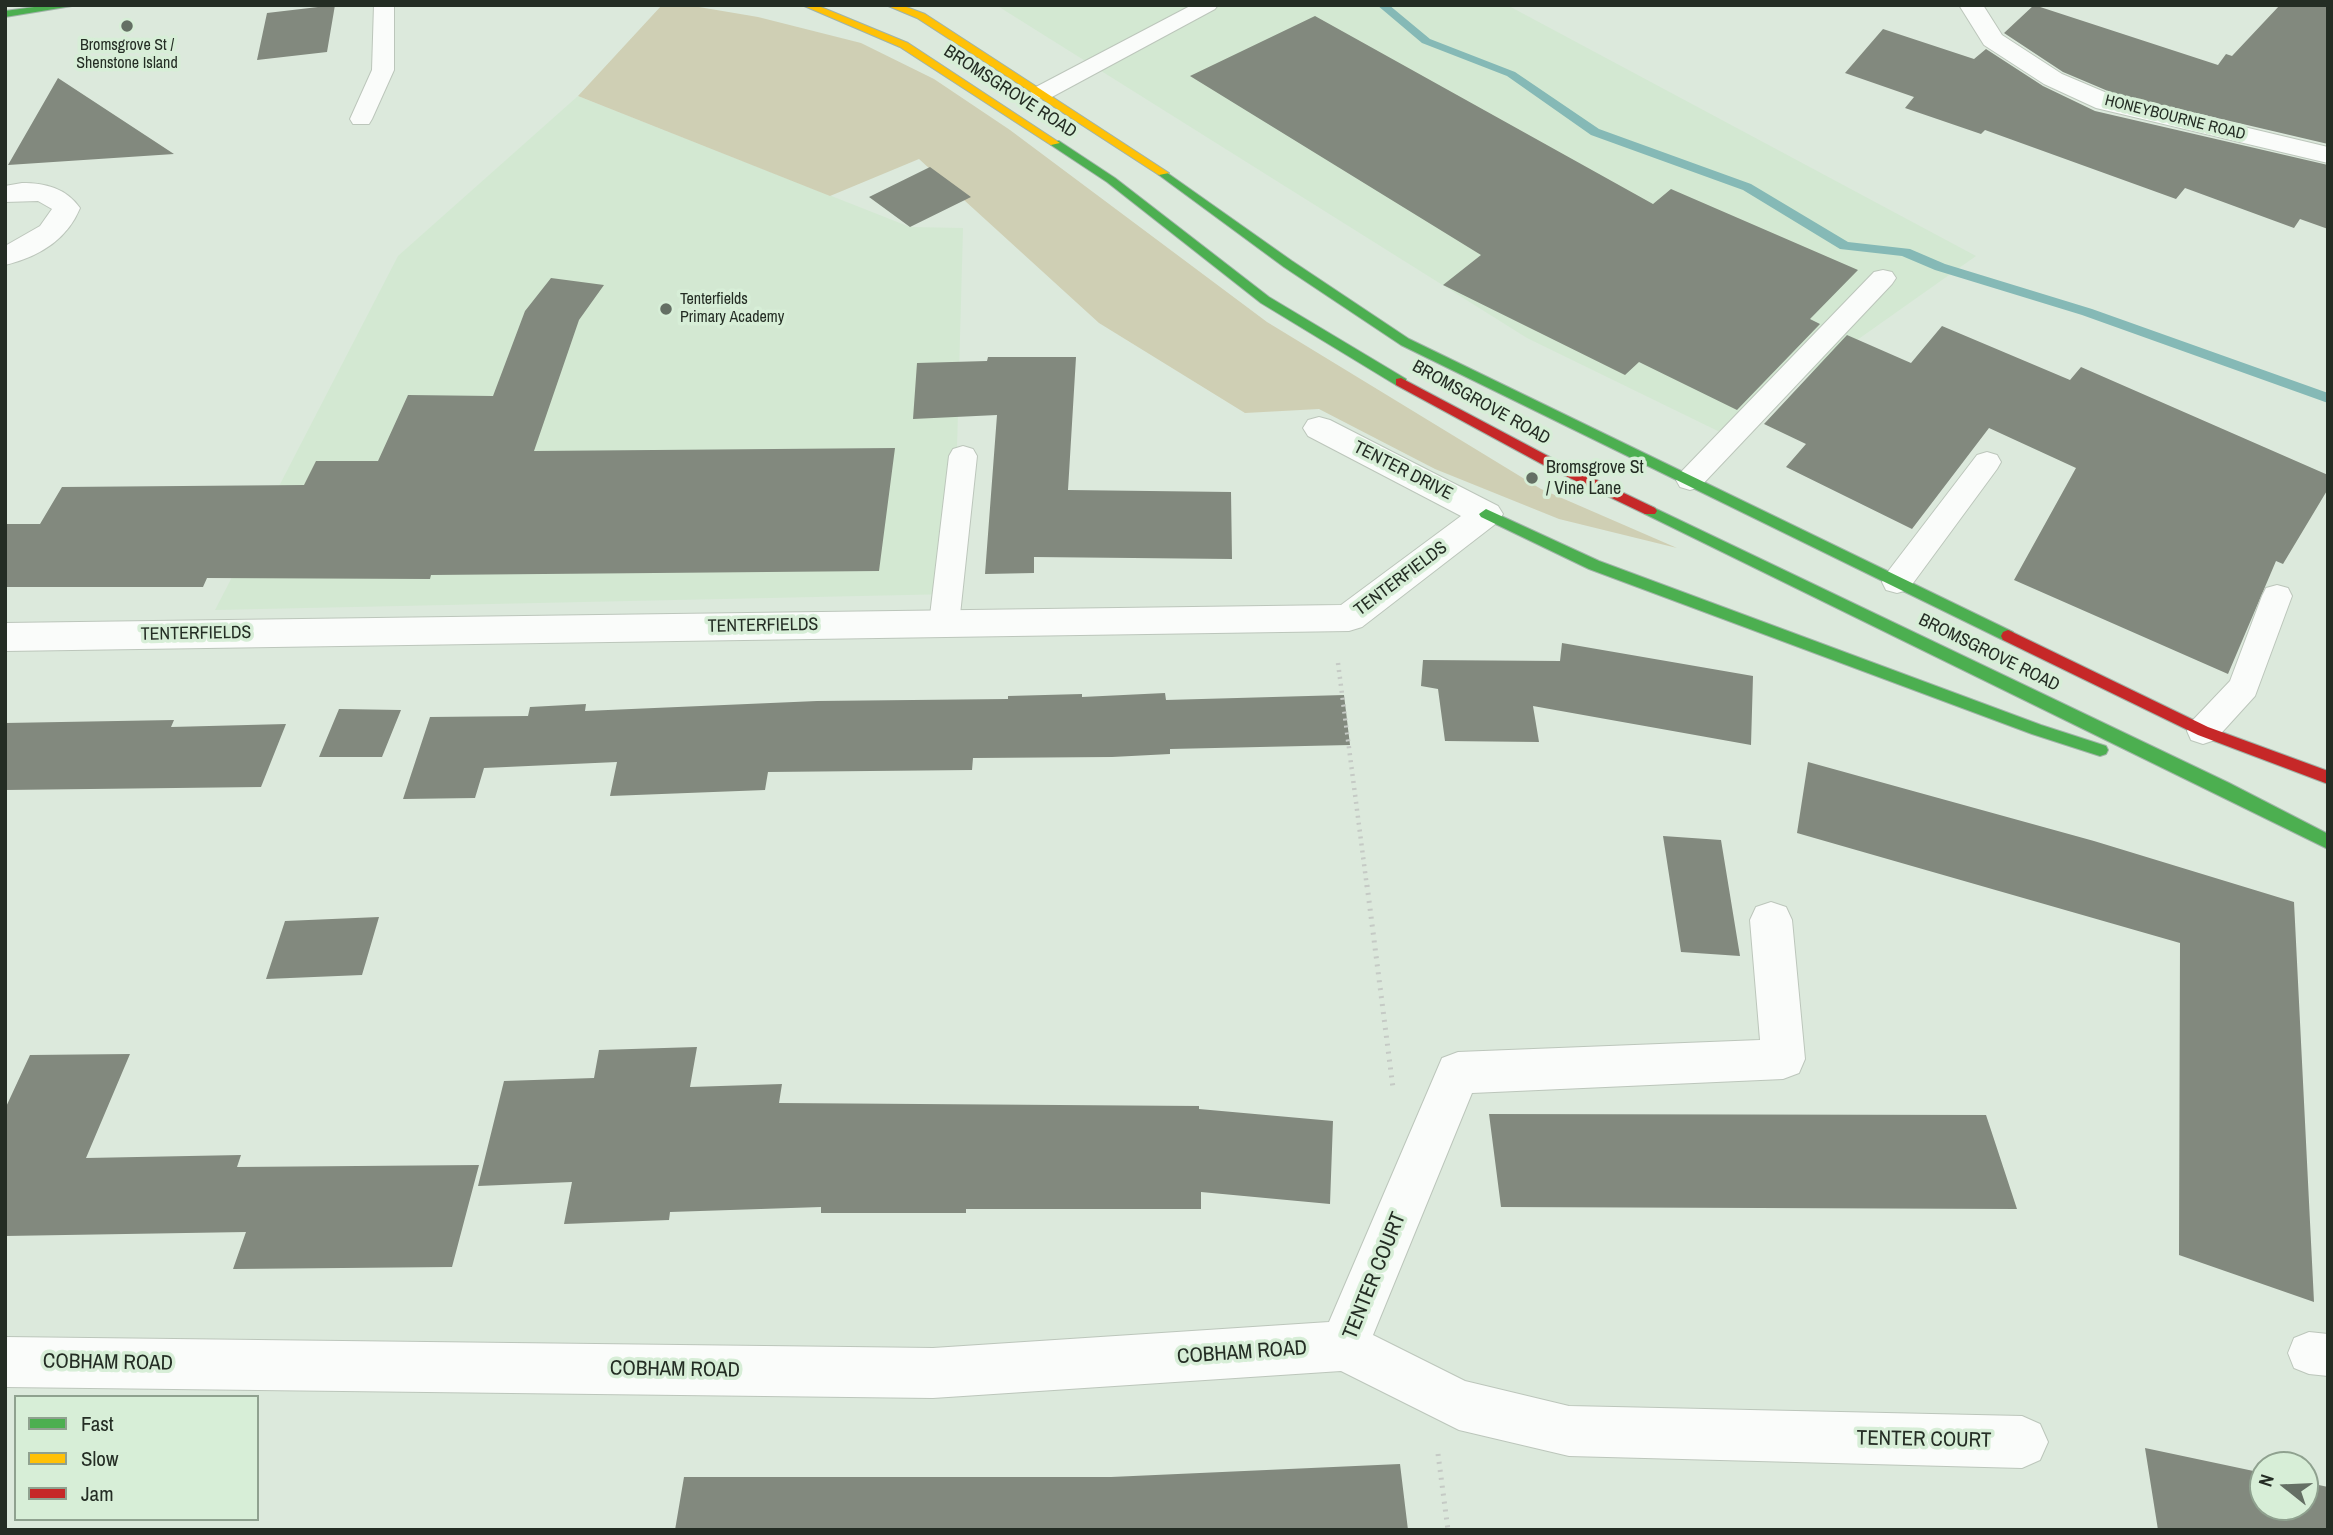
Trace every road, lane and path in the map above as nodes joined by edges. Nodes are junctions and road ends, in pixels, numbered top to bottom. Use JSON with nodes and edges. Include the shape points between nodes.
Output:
{"nodes":[{"id":1,"x":73,"y":5,"type":"edge"},
{"id":2,"x":384,"y":5,"type":"edge"},
{"id":3,"x":807,"y":5,"type":"edge"},
{"id":4,"x":891,"y":5,"type":"edge"},
{"id":5,"x":1158,"y":5,"type":"edge"},
{"id":6,"x":1208,"y":5,"type":"edge"},
{"id":7,"x":1971,"y":5,"type":"edge"},
{"id":8,"x":5,"y":14,"type":"edge"},
{"id":9,"x":1188,"y":16,"type":"junction"},
{"id":10,"x":1042,"y":93,"type":"junction"},
{"id":11,"x":361,"y":119,"type":"dead end"},
{"id":12,"x":2328,"y":155,"type":"edge"},
{"id":13,"x":5,"y":194,"type":"edge"},
{"id":14,"x":5,"y":256,"type":"edge"},
{"id":15,"x":1883,"y":278,"type":"dead end"},
{"id":16,"x":1319,"y":428,"type":"dead end"},
{"id":17,"x":963,"y":456,"type":"dead end"},
{"id":18,"x":1987,"y":462,"type":"dead end"},
{"id":19,"x":1690,"y":480,"type":"junction"},
{"id":20,"x":1486,"y":514,"type":"junction"},
{"id":21,"x":1897,"y":582,"type":"junction"},
{"id":22,"x":2277,"y":596,"type":"dead end"},
{"id":23,"x":1332,"y":618,"type":"junction"},
{"id":24,"x":944,"y":624,"type":"junction"},
{"id":25,"x":5,"y":637,"type":"edge"},
{"id":26,"x":2203,"y":731,"type":"junction"},
{"id":27,"x":2328,"y":778,"type":"edge"},
{"id":28,"x":2223,"y":788,"type":"junction"},
{"id":29,"x":2328,"y":842,"type":"edge"},
{"id":30,"x":1771,"y":920,"type":"dead end"},
{"id":31,"x":1394,"y":1100,"type":"dead end"},
{"id":32,"x":1344,"y":1346,"type":"junction"},
{"id":33,"x":5,"y":1362,"type":"edge"},
{"id":34,"x":2022,"y":1443,"type":"dead end"}],
"edges":[{"from":1,"to":8,"type":"main road"},
{"from":2,"to":11,"type":"lane","via":[[383,70]]},
{"from":3,"to":28,"type":"main road","name":"BROMSGROVE ROAD","via":[[904,45],[1111,180],[1265,300],[1400,381],[1556,466]]},
{"from":4,"to":10,"type":"main road","name":"BROMSGROVE ROAD","via":[[921,16]]},
{"from":5,"to":9,"type":"lane"},
{"from":6,"to":9,"type":"lane"},
{"from":7,"to":12,"type":"street","name":"HONEYBOURNE ROAD","via":[[1993,40],[2053,79],[2105,102]]},
{"from":9,"to":10,"type":"lane"},
{"from":10,"to":19,"type":"main road","name":"BROMSGROVE ROAD","via":[[1405,342]]},
{"from":13,"to":14,"type":"street","via":[[40,192],[59,199],[66,208],[63,220],[37,243]]},
{"from":15,"to":19,"type":"lane"},
{"from":16,"to":20,"type":"street","name":"TENTER DRIVE"},
{"from":17,"to":24,"type":"lane"},
{"from":18,"to":21,"type":"lane"},
{"from":19,"to":21,"type":"main road","name":"BROMSGROVE ROAD"},
{"from":20,"to":23,"type":"street","name":"TENTERFIELDS","via":[[1349,618]]},
{"from":20,"to":28,"type":"main road","via":[[1594,565],[2011,721]]},
{"from":21,"to":26,"type":"main road","name":"BROMSGROVE ROAD"},
{"from":22,"to":26,"type":"lane","via":[[2244,687]]},
{"from":23,"to":24,"type":"street","name":"TENTERFIELDS"},
{"from":23,"to":31,"type":"path"},
{"from":24,"to":25,"type":"street","name":"TENTERFIELDS"},
{"from":26,"to":27,"type":"main road","name":"BROMSGROVE ROAD"},
{"from":28,"to":29,"type":"main road","name":"BROMSGROVE ROAD"},
{"from":30,"to":32,"type":"street","name":"TENTER COURT","via":[[1783,1059],[1458,1073]]},
{"from":32,"to":33,"type":"street","name":"COBHAM ROAD","via":[[933,1373]]},
{"from":32,"to":34,"type":"street","name":"TENTER COURT","via":[[1459,1405],[1569,1432]]}]}
